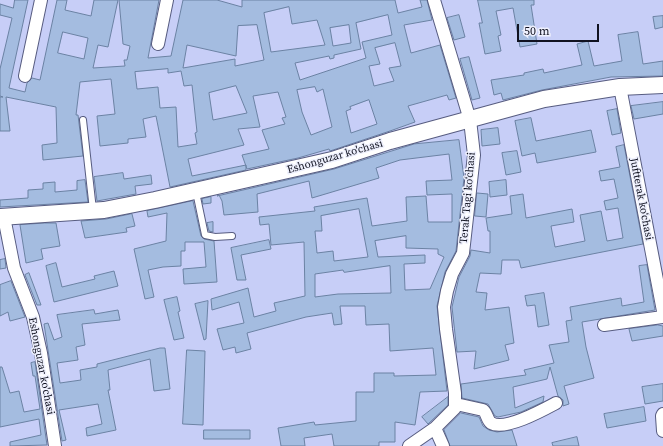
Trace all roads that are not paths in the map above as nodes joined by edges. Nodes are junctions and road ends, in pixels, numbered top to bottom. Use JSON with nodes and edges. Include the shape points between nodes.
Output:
{"nodes":[{"id":1,"x":41,"y":0,"type":"edge"},
{"id":2,"x":167,"y":0,"type":"edge"},
{"id":3,"x":434,"y":0,"type":"edge"},
{"id":4,"x":158,"y":44,"type":"dead end"},
{"id":5,"x":25,"y":76,"type":"dead end"},
{"id":6,"x":663,"y":85,"type":"edge"},
{"id":7,"x":620,"y":87,"type":"junction"},
{"id":8,"x":83,"y":120,"type":"dead end"},
{"id":9,"x":470,"y":120,"type":"junction"},
{"id":10,"x":196,"y":192,"type":"junction"},
{"id":11,"x":93,"y":210,"type":"junction"},
{"id":12,"x":2,"y":217,"type":"edge"},
{"id":13,"x":232,"y":236,"type":"dead end"},
{"id":14,"x":663,"y":311,"type":"edge"},
{"id":15,"x":663,"y":317,"type":"edge"},
{"id":16,"x":604,"y":325,"type":"dead end"},
{"id":17,"x":556,"y":403,"type":"dead end"},
{"id":18,"x":456,"y":404,"type":"junction"},
{"id":19,"x":663,"y":414,"type":"edge"},
{"id":20,"x":435,"y":428,"type":"junction"},
{"id":21,"x":663,"y":431,"type":"edge"},
{"id":22,"x":55,"y":446,"type":"edge"},
{"id":23,"x":409,"y":446,"type":"edge"},
{"id":24,"x":443,"y":446,"type":"edge"}],
"edges":[{"from":1,"to":5,"type":"street"},
{"from":2,"to":4,"type":"street"},
{"from":3,"to":9,"type":"street","name":"Terak Tagi koʻchasi"},
{"from":6,"to":7,"type":"street","name":"Eshonguzar ko'chasi"},
{"from":7,"to":9,"type":"street","name":"Eshonguzar ko'chasi","via":[[544,99]]},
{"from":7,"to":14,"type":"street","name":"Juftterak koʻchasi"},
{"from":8,"to":11,"type":"lane"},
{"from":9,"to":10,"type":"street","name":"Eshonguzar ko'chasi","via":[[390,141],[332,160]]},
{"from":9,"to":18,"type":"street","name":"Terak Tagi koʻchasi","via":[[474,155],[466,239],[463,253],[452,274],[444,307]]},
{"from":10,"to":11,"type":"street","name":"Eshonguzar ko'chasi"},
{"from":10,"to":13,"type":"lane","via":[[204,235]]},
{"from":11,"to":12,"type":"street","name":"Eshonguzar ko'chasi"},
{"from":12,"to":22,"type":"street","name":"Eshonguzar ko'chasi","via":[[14,268],[34,324],[41,353]]},
{"from":15,"to":16,"type":"street"},
{"from":17,"to":18,"type":"street","via":[[520,420],[496,424],[490,422],[483,410]]},
{"from":18,"to":20,"type":"street","via":[[452,412]]},
{"from":19,"to":21,"type":"street"},
{"from":20,"to":23,"type":"street"},
{"from":20,"to":24,"type":"street"}]}
